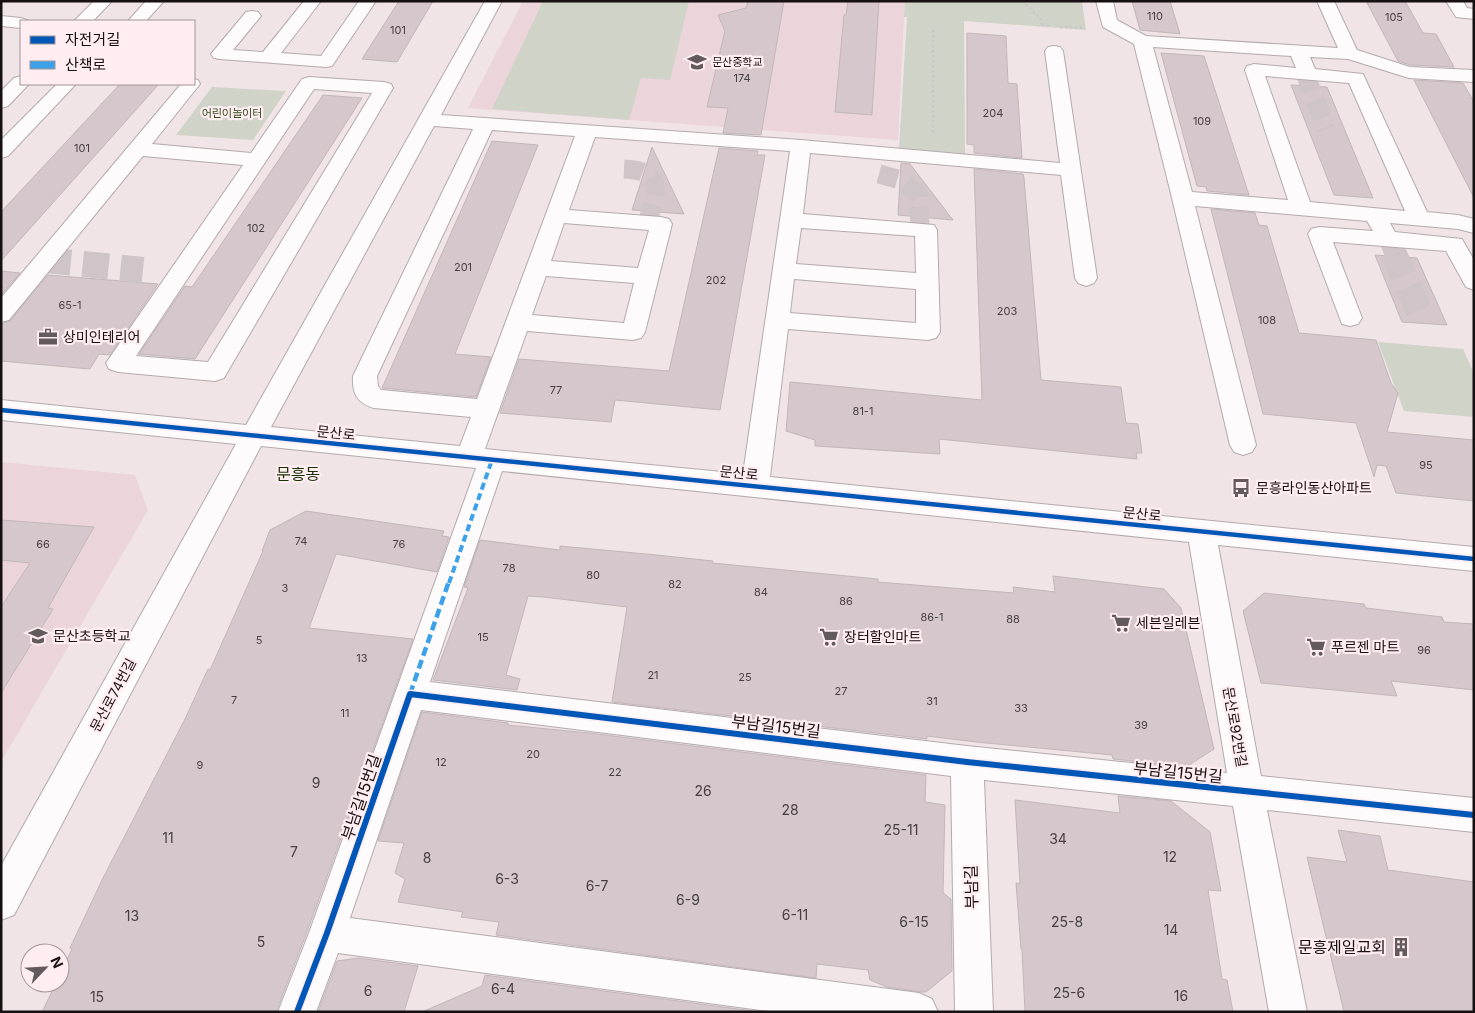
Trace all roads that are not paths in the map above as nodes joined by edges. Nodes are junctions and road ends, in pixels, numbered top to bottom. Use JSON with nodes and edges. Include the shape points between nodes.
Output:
{"nodes":[{"id":1,"x":104,"y":1,"type":"edge"},
{"id":2,"x":156,"y":1,"type":"edge"},
{"id":3,"x":313,"y":1,"type":"edge"},
{"id":4,"x":368,"y":1,"type":"edge"},
{"id":5,"x":494,"y":1,"type":"edge"},
{"id":6,"x":1104,"y":1,"type":"edge"},
{"id":7,"x":1325,"y":1,"type":"edge"},
{"id":8,"x":1463,"y":10,"type":"edge"},
{"id":9,"x":2,"y":14,"type":"edge"},
{"id":10,"x":252,"y":16,"type":"dead end"},
{"id":11,"x":84,"y":20,"type":"edge"},
{"id":12,"x":137,"y":20,"type":"edge"},
{"id":13,"x":20,"y":23,"type":"edge"},
{"id":14,"x":1474,"y":31,"type":"edge"},
{"id":15,"x":1142,"y":41,"type":"junction"},
{"id":16,"x":1054,"y":51,"type":"dead end"},
{"id":17,"x":1298,"y":51,"type":"junction"},
{"id":18,"x":1350,"y":54,"type":"junction"},
{"id":19,"x":268,"y":58,"type":"junction"},
{"id":20,"x":1308,"y":74,"type":"junction"},
{"id":21,"x":1474,"y":76,"type":"edge"},
{"id":22,"x":20,"y":83,"type":"edge"},
{"id":23,"x":65,"y":85,"type":"edge"},
{"id":24,"x":190,"y":85,"type":"edge"},
{"id":25,"x":1,"y":102,"type":"edge"},
{"id":26,"x":428,"y":120,"type":"junction"},
{"id":27,"x":485,"y":124,"type":"junction"},
{"id":28,"x":587,"y":131,"type":"junction"},
{"id":29,"x":801,"y":146,"type":"junction"},
{"id":30,"x":137,"y":149,"type":"junction"},
{"id":31,"x":1,"y":152,"type":"edge"},
{"id":32,"x":257,"y":160,"type":"junction"},
{"id":33,"x":1071,"y":170,"type":"junction"},
{"id":34,"x":1183,"y":198,"type":"junction"},
{"id":35,"x":1301,"y":208,"type":"junction"},
{"id":36,"x":1375,"y":214,"type":"junction"},
{"id":37,"x":557,"y":216,"type":"junction"},
{"id":38,"x":1419,"y":218,"type":"junction"},
{"id":39,"x":791,"y":220,"type":"junction"},
{"id":40,"x":1474,"y":226,"type":"edge"},
{"id":41,"x":1388,"y":239,"type":"junction"},
{"id":42,"x":538,"y":268,"type":"junction"},
{"id":43,"x":784,"y":271,"type":"junction"},
{"id":44,"x":648,"y":276,"type":"junction"},
{"id":45,"x":1086,"y":278,"type":"dead end"},
{"id":46,"x":927,"y":282,"type":"junction"},
{"id":47,"x":1474,"y":282,"type":"edge"},
{"id":48,"x":1,"y":314,"type":"edge"},
{"id":49,"x":1350,"y":318,"type":"dead end"},
{"id":50,"x":778,"y":320,"type":"junction"},
{"id":51,"x":518,"y":322,"type":"junction"},
{"id":52,"x":486,"y":409,"type":"junction"},
{"id":53,"x":1,"y":410,"type":"edge"},
{"id":54,"x":253,"y":436,"type":"junction"},
{"id":55,"x":1243,"y":445,"type":"dead end"},
{"id":56,"x":481,"y":459,"type":"junction"},
{"id":57,"x":755,"y":486,"type":"junction"},
{"id":58,"x":1201,"y":531,"type":"junction"},
{"id":59,"x":1474,"y":558,"type":"edge"},
{"id":60,"x":410,"y":694,"type":"junction"},
{"id":61,"x":967,"y":762,"type":"junction"},
{"id":62,"x":1246,"y":791,"type":"junction"},
{"id":63,"x":1474,"y":815,"type":"edge"},
{"id":64,"x":1,"y":902,"type":"edge"},
{"id":65,"x":327,"y":933,"type":"junction"},
{"id":66,"x":297,"y":1012,"type":"edge"},
{"id":67,"x":919,"y":1012,"type":"edge"},
{"id":68,"x":974,"y":1012,"type":"edge"},
{"id":69,"x":1288,"y":1012,"type":"edge"}],
"edges":[{"from":1,"to":11,"type":"street"},
{"from":2,"to":12,"type":"street"},
{"from":3,"to":19,"type":"street"},
{"from":4,"to":19,"type":"street","via":[[326,62]]},
{"from":5,"to":26,"type":"street","name":"문산로74번길"},
{"from":6,"to":15,"type":"street","via":[[1108,23]]},
{"from":7,"to":18,"type":"street"},
{"from":8,"to":14,"type":"street"},
{"from":9,"to":13,"type":"street"},
{"from":10,"to":19,"type":"street","via":[[220,54]]},
{"from":15,"to":17,"type":"street"},
{"from":15,"to":34,"type":"street"},
{"from":16,"to":33,"type":"street"},
{"from":17,"to":18,"type":"street"},
{"from":17,"to":20,"type":"street"},
{"from":18,"to":21,"type":"street","via":[[1409,72]]},
{"from":20,"to":35,"type":"street","via":[[1254,70]]},
{"from":20,"to":38,"type":"street","via":[[1356,78]]},
{"from":22,"to":25,"type":"street"},
{"from":23,"to":31,"type":"street"},
{"from":24,"to":30,"type":"street"},
{"from":26,"to":27,"type":"street"},
{"from":26,"to":54,"type":"street","name":"문산로74번길"},
{"from":27,"to":28,"type":"street"},
{"from":27,"to":52,"type":"street","via":[[365,376],[365,389],[374,399]]},
{"from":28,"to":29,"type":"street"},
{"from":28,"to":37,"type":"street"},
{"from":29,"to":33,"type":"street"},
{"from":29,"to":39,"type":"street"},
{"from":30,"to":32,"type":"street"},
{"from":30,"to":48,"type":"street"},
{"from":32,"to":32,"type":"street","via":[[309,83],[384,88],[215,372],[118,363]]},
{"from":33,"to":45,"type":"street"},
{"from":34,"to":35,"type":"street"},
{"from":34,"to":55,"type":"street"},
{"from":35,"to":36,"type":"street"},
{"from":36,"to":38,"type":"street"},
{"from":36,"to":41,"type":"street"},
{"from":37,"to":42,"type":"street"},
{"from":37,"to":44,"type":"street","via":[[661,224]]},
{"from":38,"to":40,"type":"street"},
{"from":39,"to":43,"type":"street"},
{"from":39,"to":46,"type":"street","via":[[926,230]]},
{"from":41,"to":47,"type":"street","via":[[1454,244]]},
{"from":41,"to":49,"type":"street","via":[[1319,234]]},
{"from":42,"to":44,"type":"street"},
{"from":42,"to":51,"type":"street"},
{"from":43,"to":46,"type":"street"},
{"from":43,"to":50,"type":"street"},
{"from":44,"to":51,"type":"street","via":[[633,332]]},
{"from":46,"to":50,"type":"street","via":[[928,332]]},
{"from":50,"to":57,"type":"street"},
{"from":51,"to":52,"type":"street"},
{"from":52,"to":56,"type":"street"},
{"from":53,"to":54,"type":"street","name":"문산로"},
{"from":54,"to":56,"type":"street","name":"문산로"},
{"from":54,"to":64,"type":"street","name":"문산로74번길"},
{"from":56,"to":57,"type":"street","name":"문산로"},
{"from":56,"to":60,"type":"street"},
{"from":57,"to":58,"type":"street","name":"문산로"},
{"from":58,"to":59,"type":"street","name":"문산로"},
{"from":58,"to":62,"type":"street","name":"문산로92번길"},
{"from":60,"to":61,"type":"street","name":"부남길15번길"},
{"from":60,"to":65,"type":"street","name":"부남길15번길"},
{"from":61,"to":62,"type":"street","name":"부남길15번길"},
{"from":61,"to":68,"type":"street","name":"부남길"},
{"from":62,"to":63,"type":"street","name":"부남길15번길"},
{"from":62,"to":69,"type":"street","name":"문산로92번길"},
{"from":65,"to":66,"type":"street","name":"부남길15번길"},
{"from":65,"to":67,"type":"street"}]}
